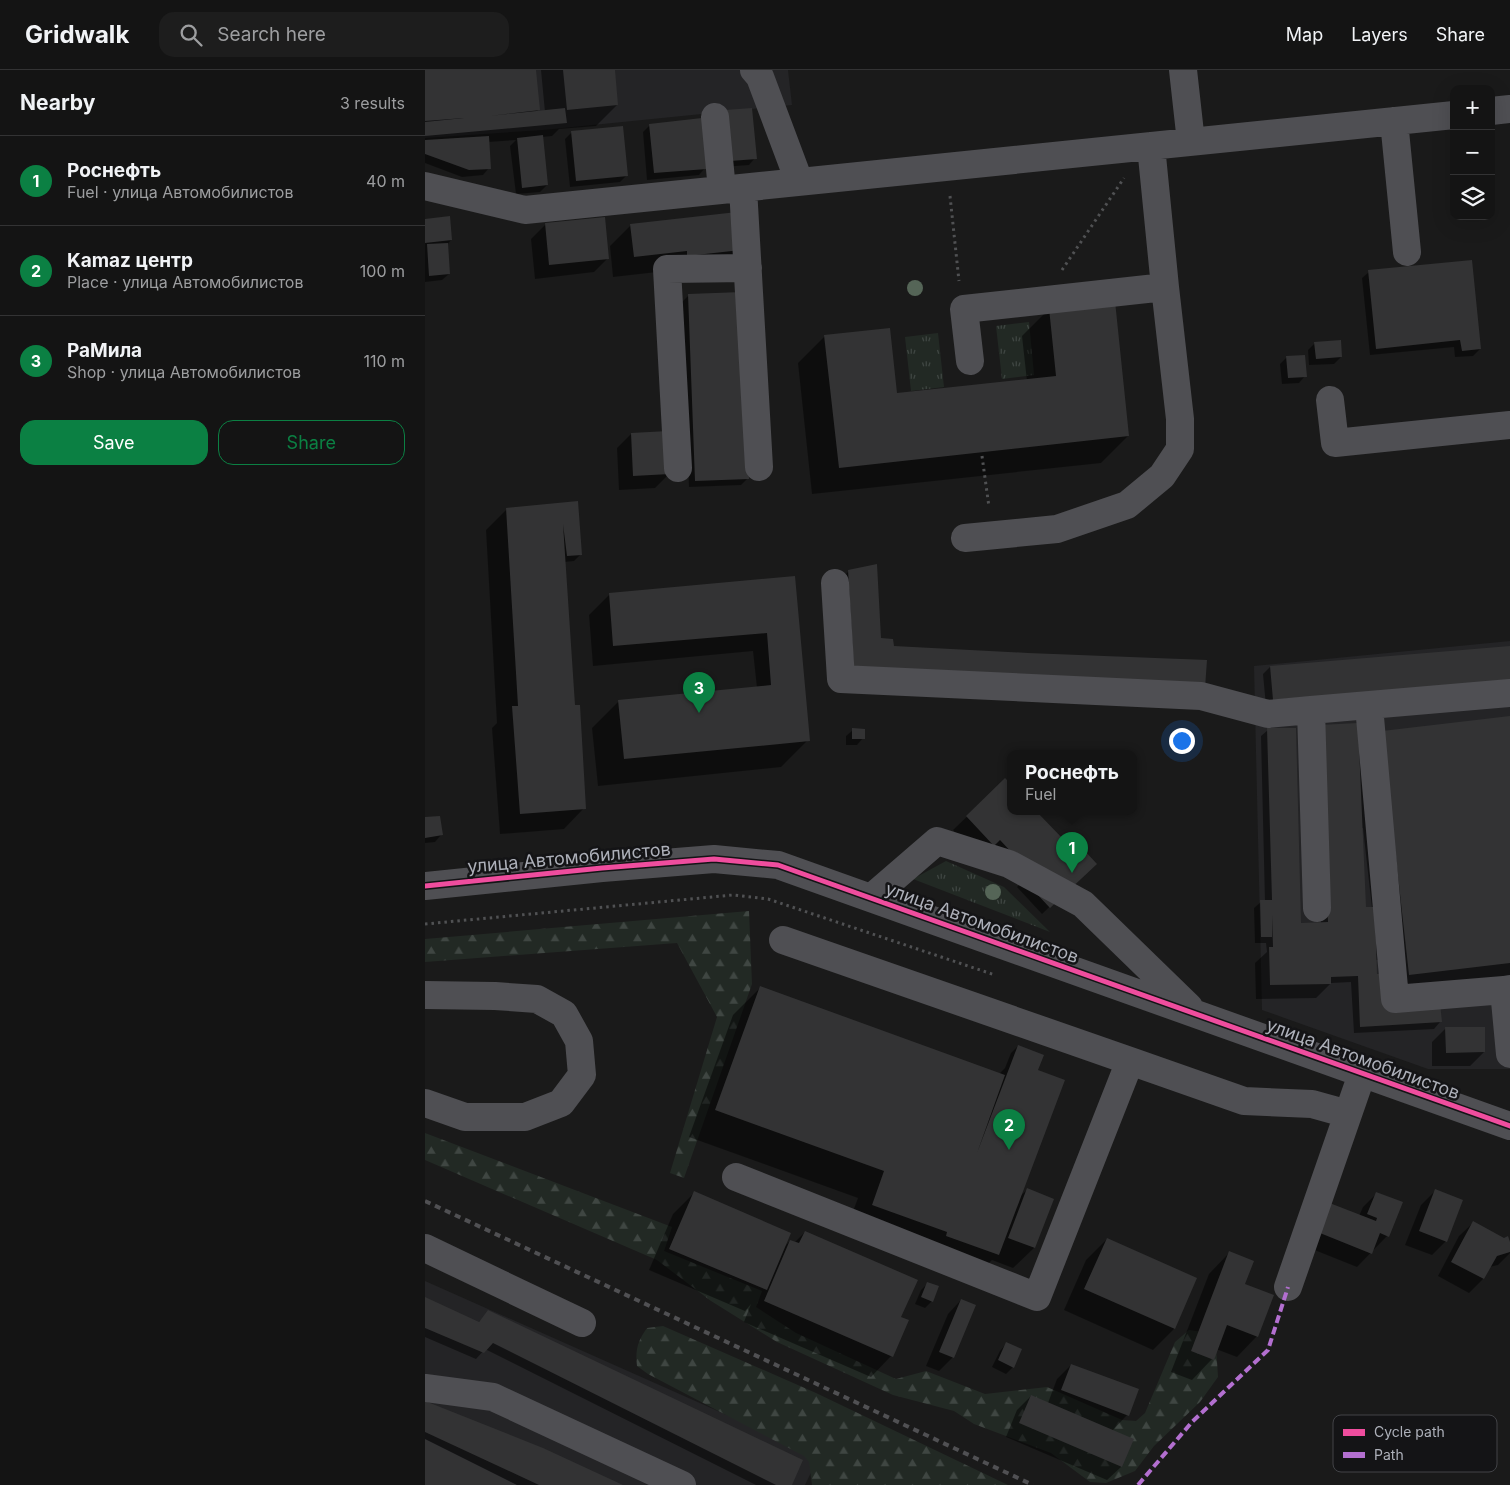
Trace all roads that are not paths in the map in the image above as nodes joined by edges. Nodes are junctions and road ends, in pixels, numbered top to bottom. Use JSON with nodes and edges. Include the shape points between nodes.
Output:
{"nodes":[{"id":1,"x":754,"y":70,"type":"edge"},
{"id":2,"x":1183,"y":70,"type":"edge"},
{"id":3,"x":1510,"y":109,"type":"edge"},
{"id":4,"x":1495,"y":111,"type":"edge"},
{"id":5,"x":1450,"y":115,"type":"edge"},
{"id":6,"x":715,"y":117,"type":"dead end"},
{"id":7,"x":1395,"y":121,"type":"junction"},
{"id":8,"x":1191,"y":142,"type":"junction"},
{"id":9,"x":1149,"y":146,"type":"junction"},
{"id":10,"x":799,"y":182,"type":"junction"},
{"id":11,"x":425,"y":186,"type":"edge"},
{"id":12,"x":733,"y":189,"type":"junction"},
{"id":13,"x":1407,"y":252,"type":"dead end"},
{"id":14,"x":748,"y":268,"type":"junction"},
{"id":15,"x":1165,"y":287,"type":"junction"},
{"id":16,"x":970,"y":361,"type":"dead end"},
{"id":17,"x":1330,"y":400,"type":"dead end"},
{"id":18,"x":1510,"y":425,"type":"edge"},
{"id":19,"x":759,"y":467,"type":"dead end"},
{"id":20,"x":678,"y":468,"type":"dead end"},
{"id":21,"x":965,"y":538,"type":"dead end"},
{"id":22,"x":835,"y":583,"type":"dead end"},
{"id":23,"x":1510,"y":693,"type":"edge"},
{"id":24,"x":1369,"y":706,"type":"junction"},
{"id":25,"x":1311,"y":710,"type":"junction"},
{"id":26,"x":425,"y":886,"type":"edge"},
{"id":27,"x":871,"y":898,"type":"junction"},
{"id":28,"x":1317,"y":908,"type":"dead end"},
{"id":29,"x":783,"y":940,"type":"dead end"},
{"id":30,"x":1507,"y":990,"type":"edge"},
{"id":31,"x":425,"y":995,"type":"edge"},
{"id":32,"x":1195,"y":1014,"type":"junction"},
{"id":33,"x":1510,"y":1054,"type":"edge"},
{"id":34,"x":1129,"y":1061,"type":"junction"},
{"id":35,"x":1363,"y":1074,"type":"junction"},
{"id":36,"x":425,"y":1103,"type":"edge"},
{"id":37,"x":1348,"y":1114,"type":"junction"},
{"id":38,"x":1510,"y":1126,"type":"edge"},
{"id":39,"x":736,"y":1177,"type":"dead end"},
{"id":40,"x":425,"y":1248,"type":"edge"},
{"id":41,"x":1288,"y":1287,"type":"dead end"},
{"id":42,"x":582,"y":1323,"type":"dead end"},
{"id":43,"x":425,"y":1388,"type":"edge"},
{"id":44,"x":682,"y":1485,"type":"edge"}],
"edges":[{"from":1,"to":10,"type":"street","via":[[760,77]]},
{"from":2,"to":8,"type":"street"},
{"from":3,"to":4,"type":"street"},
{"from":5,"to":7,"type":"street"},
{"from":6,"to":12,"type":"street"},
{"from":7,"to":8,"type":"street"},
{"from":7,"to":13,"type":"street"},
{"from":8,"to":9,"type":"street"},
{"from":9,"to":10,"type":"street"},
{"from":9,"to":15,"type":"street"},
{"from":10,"to":12,"type":"street"},
{"from":11,"to":12,"type":"street","via":[[525,210]]},
{"from":12,"to":14,"type":"street"},
{"from":14,"to":19,"type":"street"},
{"from":14,"to":20,"type":"street","via":[[667,269]]},
{"from":15,"to":16,"type":"street","via":[[964,309]]},
{"from":15,"to":21,"type":"street","via":[[1181,419],[1180,448],[1162,476],[1127,505],[1057,529]]},
{"from":17,"to":18,"type":"street","via":[[1335,443]]},
{"from":22,"to":25,"type":"street","via":[[841,680],[1201,696],[1268,714]]},
{"from":23,"to":24,"type":"street"},
{"from":24,"to":25,"type":"street"},
{"from":24,"to":30,"type":"street","via":[[1395,999]]},
{"from":25,"to":28,"type":"street"},
{"from":26,"to":27,"type":"street","name":"улица Автомобилистов","via":[[714,859],[778,865]]},
{"from":27,"to":32,"type":"street","name":"улица Автомобилистов"},
{"from":27,"to":32,"type":"street","via":[[937,842],[1009,864],[1083,904]]},
{"from":29,"to":34,"type":"street"},
{"from":30,"to":33,"type":"street"},
{"from":31,"to":36,"type":"street","via":[[537,999],[564,1014],[579,1041],[582,1074],[561,1103],[525,1117],[465,1118]]},
{"from":32,"to":35,"type":"street","name":"улица Автомобилистов"},
{"from":34,"to":37,"type":"street","via":[[1244,1101],[1312,1104]]},
{"from":34,"to":39,"type":"street","via":[[1037,1298]]},
{"from":35,"to":37,"type":"street"},
{"from":35,"to":38,"type":"street","name":"улица Автомобилистов"},
{"from":37,"to":41,"type":"street"},
{"from":40,"to":42,"type":"street"},
{"from":43,"to":44,"type":"street","via":[[493,1397]]}]}
